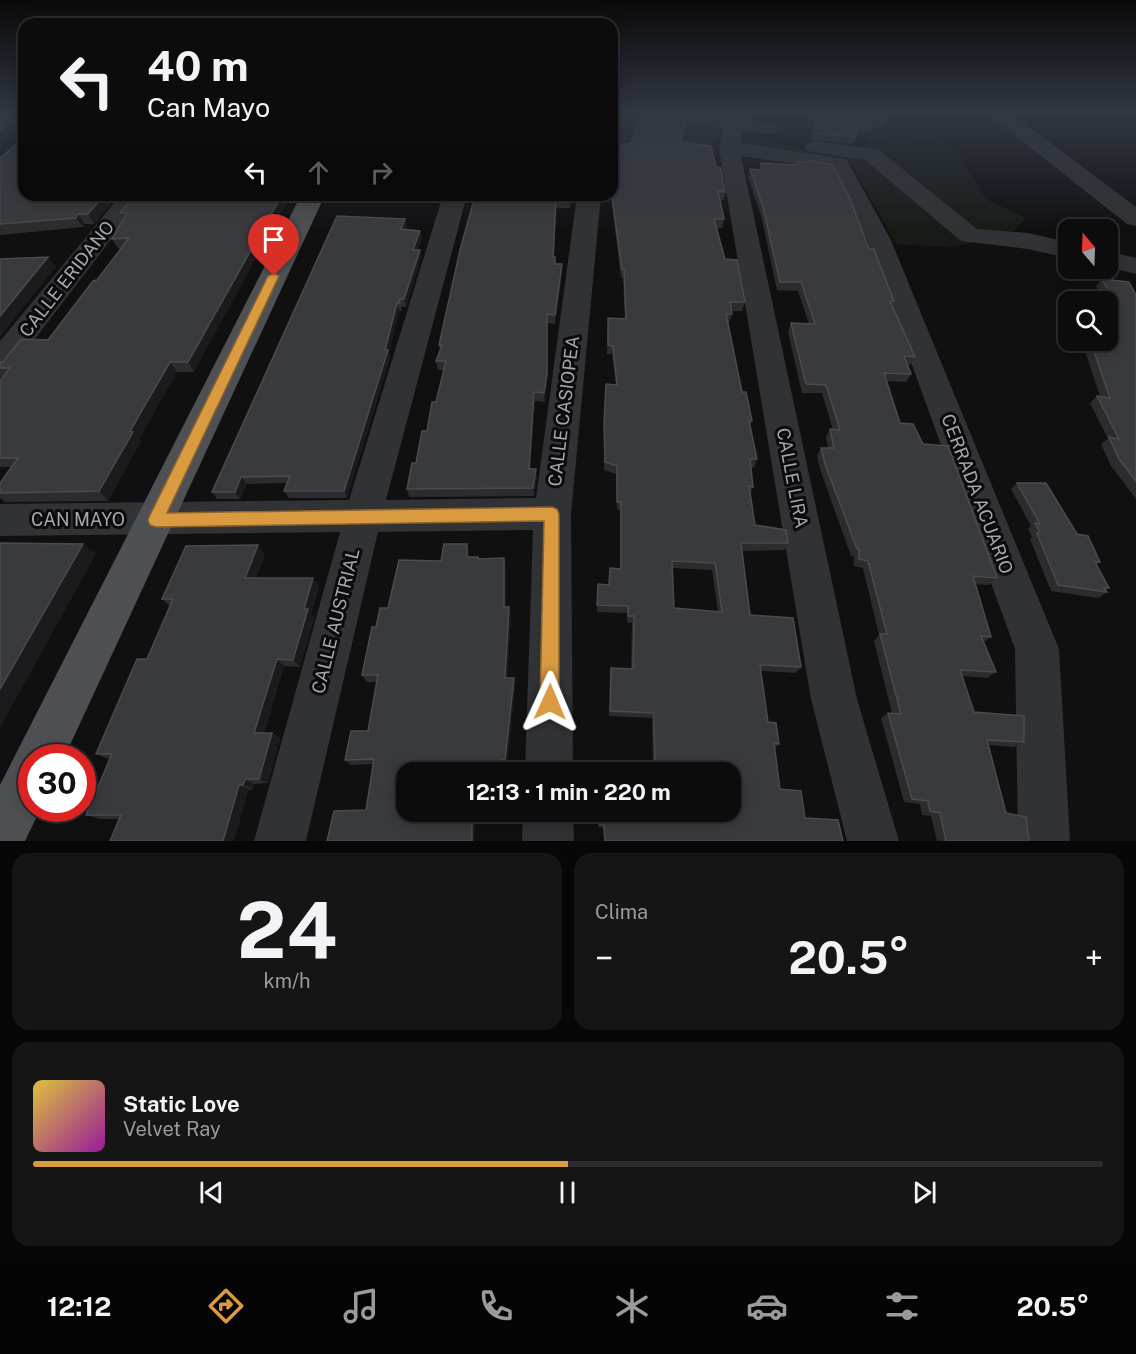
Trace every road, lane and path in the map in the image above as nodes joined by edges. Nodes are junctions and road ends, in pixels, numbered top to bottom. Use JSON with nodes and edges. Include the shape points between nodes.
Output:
{"nodes":[{"id":1,"x":737,"y":153,"type":"edge"},
{"id":2,"x":805,"y":153,"type":"edge"},
{"id":3,"x":861,"y":153,"type":"edge"},
{"id":4,"x":1055,"y":153,"type":"edge"},
{"id":5,"x":128,"y":201,"type":"edge"},
{"id":6,"x":310,"y":201,"type":"edge"},
{"id":7,"x":453,"y":201,"type":"edge"},
{"id":8,"x":588,"y":201,"type":"edge"},
{"id":9,"x":1135,"y":224,"type":"edge"},
{"id":10,"x":1058,"y":248,"type":"edge"},
{"id":11,"x":1118,"y":262,"type":"edge"},
{"id":12,"x":1136,"y":266,"type":"edge"},
{"id":13,"x":0,"y":362,"type":"edge"},
{"id":14,"x":552,"y":514,"type":"junction"},
{"id":15,"x":363,"y":516,"type":"junction"},
{"id":16,"x":0,"y":520,"type":"edge"},
{"id":17,"x":156,"y":520,"type":"junction"},
{"id":18,"x":46,"y":744,"type":"edge"},
{"id":19,"x":549,"y":762,"type":"edge"},
{"id":20,"x":18,"y":802,"type":"edge"},
{"id":21,"x":548,"y":822,"type":"edge"},
{"id":22,"x":0,"y":838,"type":"edge"},
{"id":23,"x":280,"y":841,"type":"edge"},
{"id":24,"x":548,"y":841,"type":"edge"},
{"id":25,"x":873,"y":841,"type":"edge"},
{"id":26,"x":1044,"y":841,"type":"edge"}],
"edges":[{"from":1,"to":25,"type":"street","name":"CALLE LIRA","via":[[834,699]]},
{"from":2,"to":26,"type":"street","name":"CERRADA ACUARIO","via":[[838,164],[878,238],[1037,649]]},
{"from":3,"to":10,"type":"street","via":[[871,155],[970,236]]},
{"from":4,"to":9,"type":"street"},
{"from":5,"to":13,"type":"street","name":"CALLE ERIDANO"},
{"from":6,"to":17,"type":"main road"},
{"from":7,"to":15,"type":"street","name":"CALLE AUSTRIAL"},
{"from":8,"to":14,"type":"street","name":"CALLE CASIOPEA"},
{"from":11,"to":12,"type":"street"},
{"from":14,"to":15,"type":"street","name":"CAN MAYO"},
{"from":14,"to":19,"type":"street","name":"CALLE CASIOPEA"},
{"from":15,"to":17,"type":"street","name":"CAN MAYO"},
{"from":15,"to":23,"type":"street","name":"CALLE AUSTRIAL"},
{"from":16,"to":17,"type":"street","name":"CAN MAYO"},
{"from":17,"to":18,"type":"main road"},
{"from":20,"to":22,"type":"main road"},
{"from":21,"to":24,"type":"street"}]}
